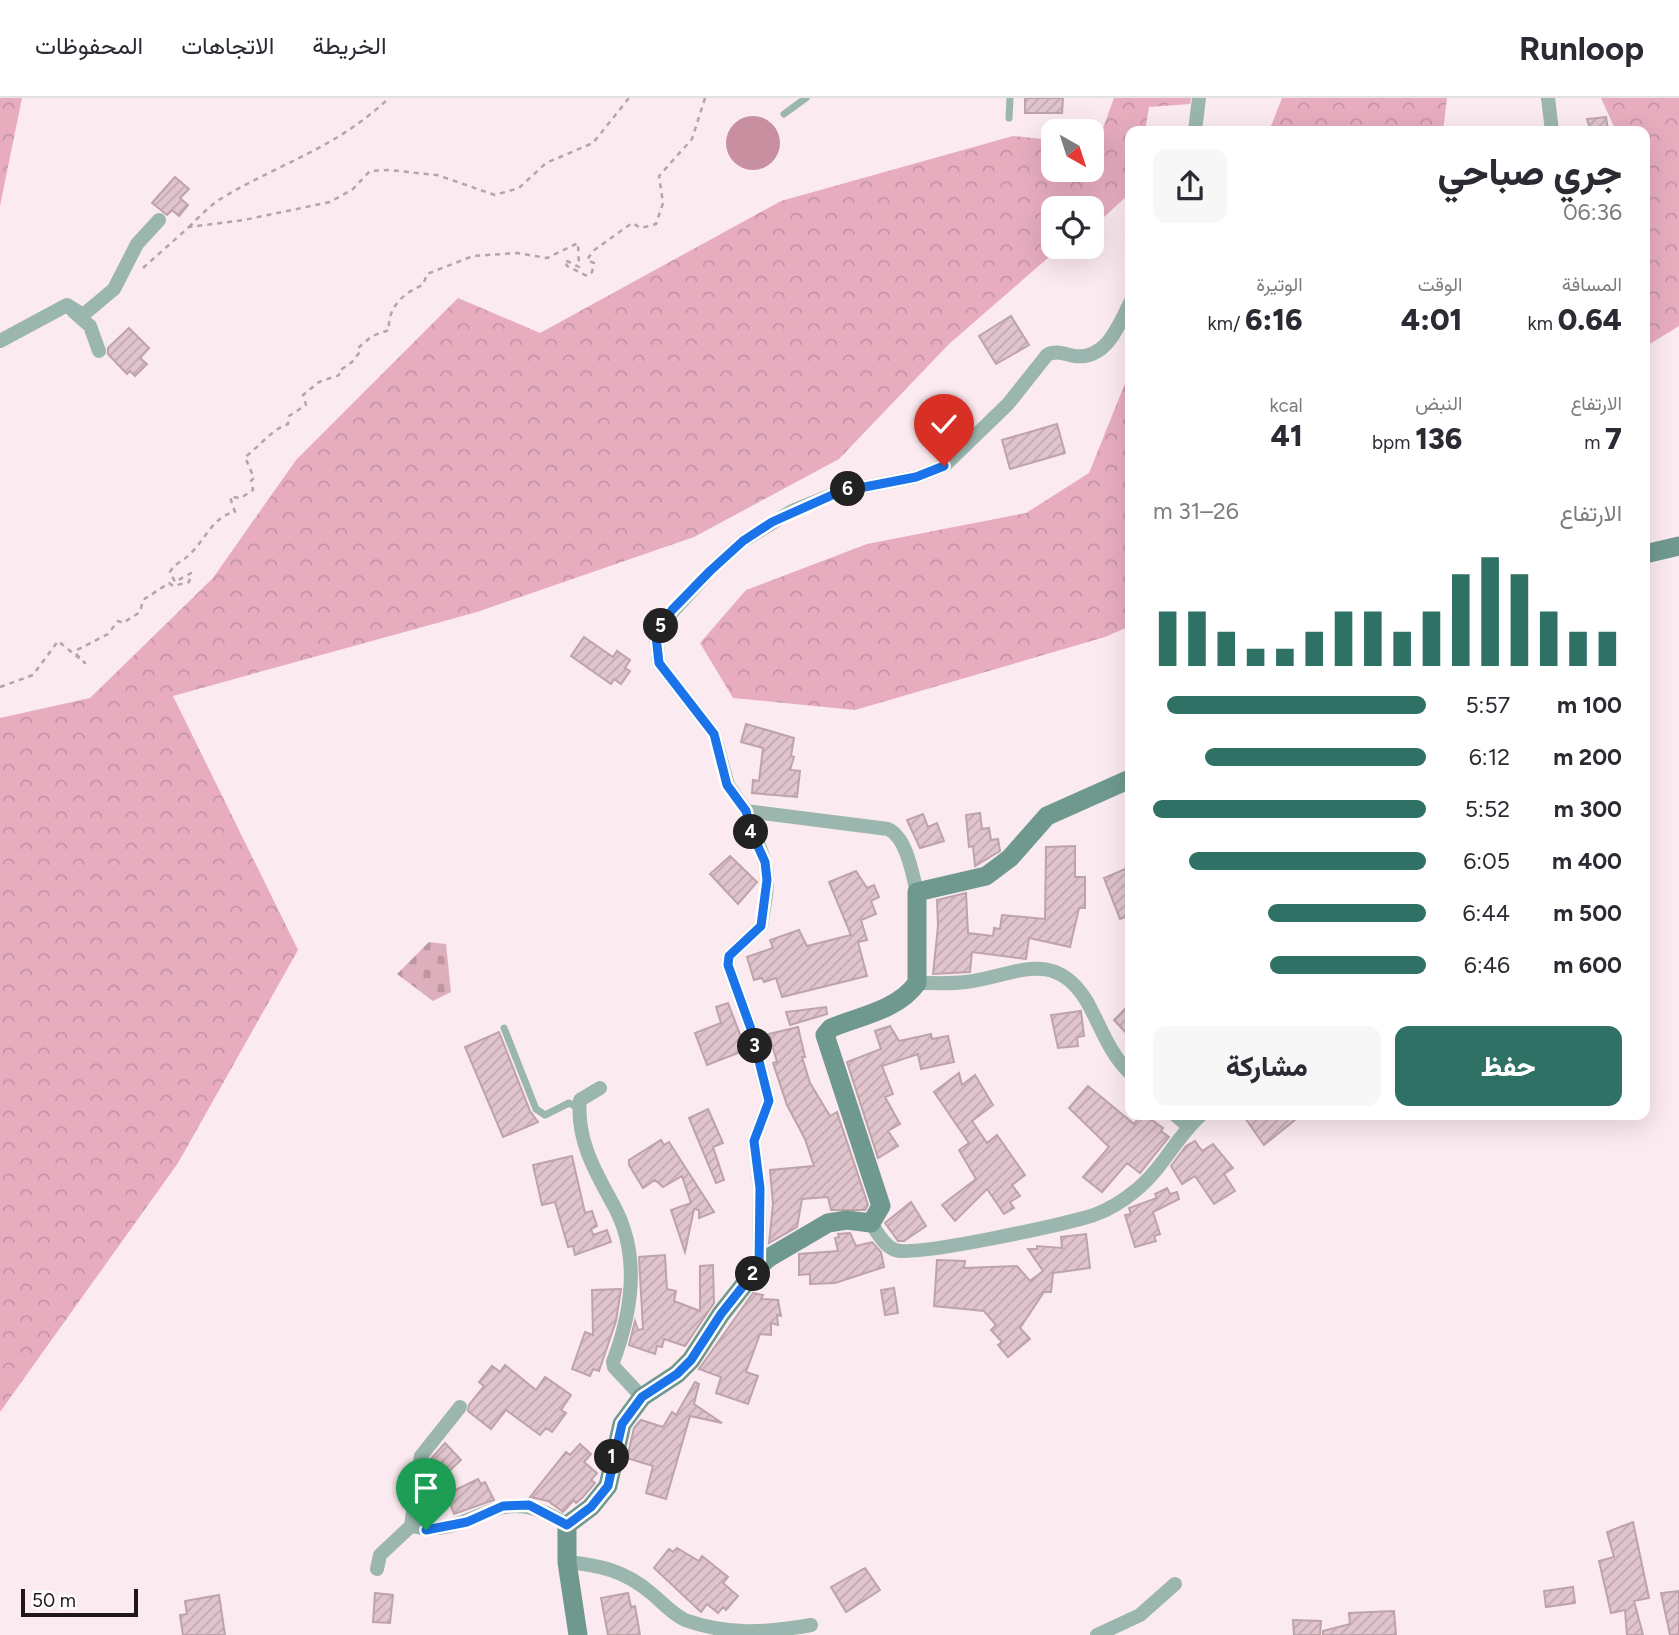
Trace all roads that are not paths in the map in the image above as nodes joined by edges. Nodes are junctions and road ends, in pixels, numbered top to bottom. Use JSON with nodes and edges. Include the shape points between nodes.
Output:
{"nodes":[{"id":1,"x":806,"y":98,"type":"edge"},
{"id":2,"x":1010,"y":98,"type":"edge"},
{"id":3,"x":1199,"y":98,"type":"edge"},
{"id":4,"x":1548,"y":98,"type":"edge"},
{"id":5,"x":784,"y":114,"type":"dead end"},
{"id":6,"x":1009,"y":118,"type":"dead end"},
{"id":7,"x":1196,"y":126,"type":"edge"},
{"id":8,"x":1552,"y":126,"type":"edge"},
{"id":9,"x":159,"y":219,"type":"dead end"},
{"id":10,"x":67,"y":305,"type":"junction"},
{"id":11,"x":1125,"y":312,"type":"edge"},
{"id":12,"x":0,"y":341,"type":"edge"},
{"id":13,"x":99,"y":351,"type":"dead end"},
{"id":14,"x":1679,"y":546,"type":"edge"},
{"id":15,"x":1650,"y":553,"type":"edge"},
{"id":16,"x":1125,"y":781,"type":"edge"},
{"id":17,"x":746,"y":811,"type":"junction"},
{"id":18,"x":917,"y":892,"type":"junction"},
{"id":19,"x":917,"y":984,"type":"junction"},
{"id":20,"x":504,"y":1028,"type":"dead end"},
{"id":21,"x":1125,"y":1066,"type":"edge"},
{"id":22,"x":600,"y":1088,"type":"dead end"},
{"id":23,"x":579,"y":1108,"type":"junction"},
{"id":24,"x":1181,"y":1120,"type":"edge"},
{"id":25,"x":1195,"y":1120,"type":"edge"},
{"id":26,"x":1188,"y":1126,"type":"junction"},
{"id":27,"x":871,"y":1223,"type":"junction"},
{"id":28,"x":759,"y":1266,"type":"junction"},
{"id":29,"x":642,"y":1397,"type":"junction"},
{"id":30,"x":460,"y":1407,"type":"dead end"},
{"id":31,"x":567,"y":1525,"type":"junction"},
{"id":32,"x":411,"y":1526,"type":"junction"},
{"id":33,"x":568,"y":1562,"type":"junction"},
{"id":34,"x":377,"y":1569,"type":"dead end"},
{"id":35,"x":1175,"y":1584,"type":"dead end"},
{"id":36,"x":811,"y":1625,"type":"dead end"},
{"id":37,"x":578,"y":1635,"type":"edge"},
{"id":38,"x":1097,"y":1635,"type":"edge"}],
"edges":[{"from":1,"to":5,"type":"lane"},
{"from":2,"to":6,"type":"lane"},
{"from":3,"to":7,"type":"street"},
{"from":4,"to":8,"type":"street"},
{"from":9,"to":10,"type":"street","via":[[137,244],[114,289],[83,314]]},
{"from":10,"to":12,"type":"street"},
{"from":10,"to":13,"type":"street","via":[[90,326]]},
{"from":11,"to":17,"type":"street","via":[[1098,352],[1047,355],[1008,404],[944,466],[916,477],[839,492],[792,511],[743,541],[663,622],[656,636],[659,663],[714,734],[727,785]]},
{"from":14,"to":15,"type":"street"},
{"from":16,"to":18,"type":"street","via":[[1047,816],[1010,858],[986,876]]},
{"from":17,"to":18,"type":"street","via":[[888,828],[906,856]]},
{"from":17,"to":28,"type":"street","via":[[767,880],[761,926],[729,956],[728,965],[751,1029],[769,1101],[754,1141],[760,1188]]},
{"from":18,"to":19,"type":"street"},
{"from":19,"to":21,"type":"street","via":[[966,982],[1041,967],[1061,973],[1081,993]]},
{"from":19,"to":27,"type":"street","via":[[893,1005],[831,1028],[825,1035],[881,1206]]},
{"from":20,"to":23,"type":"lane","via":[[537,1109],[545,1115],[569,1103]]},
{"from":22,"to":23,"type":"street","via":[[580,1100]]},
{"from":23,"to":29,"type":"street","via":[[587,1154],[615,1207],[631,1264],[628,1320],[614,1367]]},
{"from":24,"to":26,"type":"street"},
{"from":25,"to":26,"type":"street"},
{"from":26,"to":27,"type":"street","via":[[1135,1192],[1096,1214],[905,1252],[891,1249]]},
{"from":27,"to":28,"type":"street","via":[[828,1223]]},
{"from":28,"to":29,"type":"street","via":[[691,1360]]},
{"from":29,"to":31,"type":"street","via":[[622,1424],[608,1486]]},
{"from":30,"to":32,"type":"street","via":[[421,1456]]},
{"from":31,"to":32,"type":"street","via":[[529,1505],[503,1506],[467,1522],[426,1530]]},
{"from":31,"to":33,"type":"street"},
{"from":32,"to":34,"type":"street","via":[[380,1555]]},
{"from":33,"to":36,"type":"street","via":[[603,1566],[622,1574],[681,1618],[720,1632],[742,1635]]},
{"from":33,"to":37,"type":"street"},
{"from":35,"to":38,"type":"street","via":[[1140,1615]]}]}
